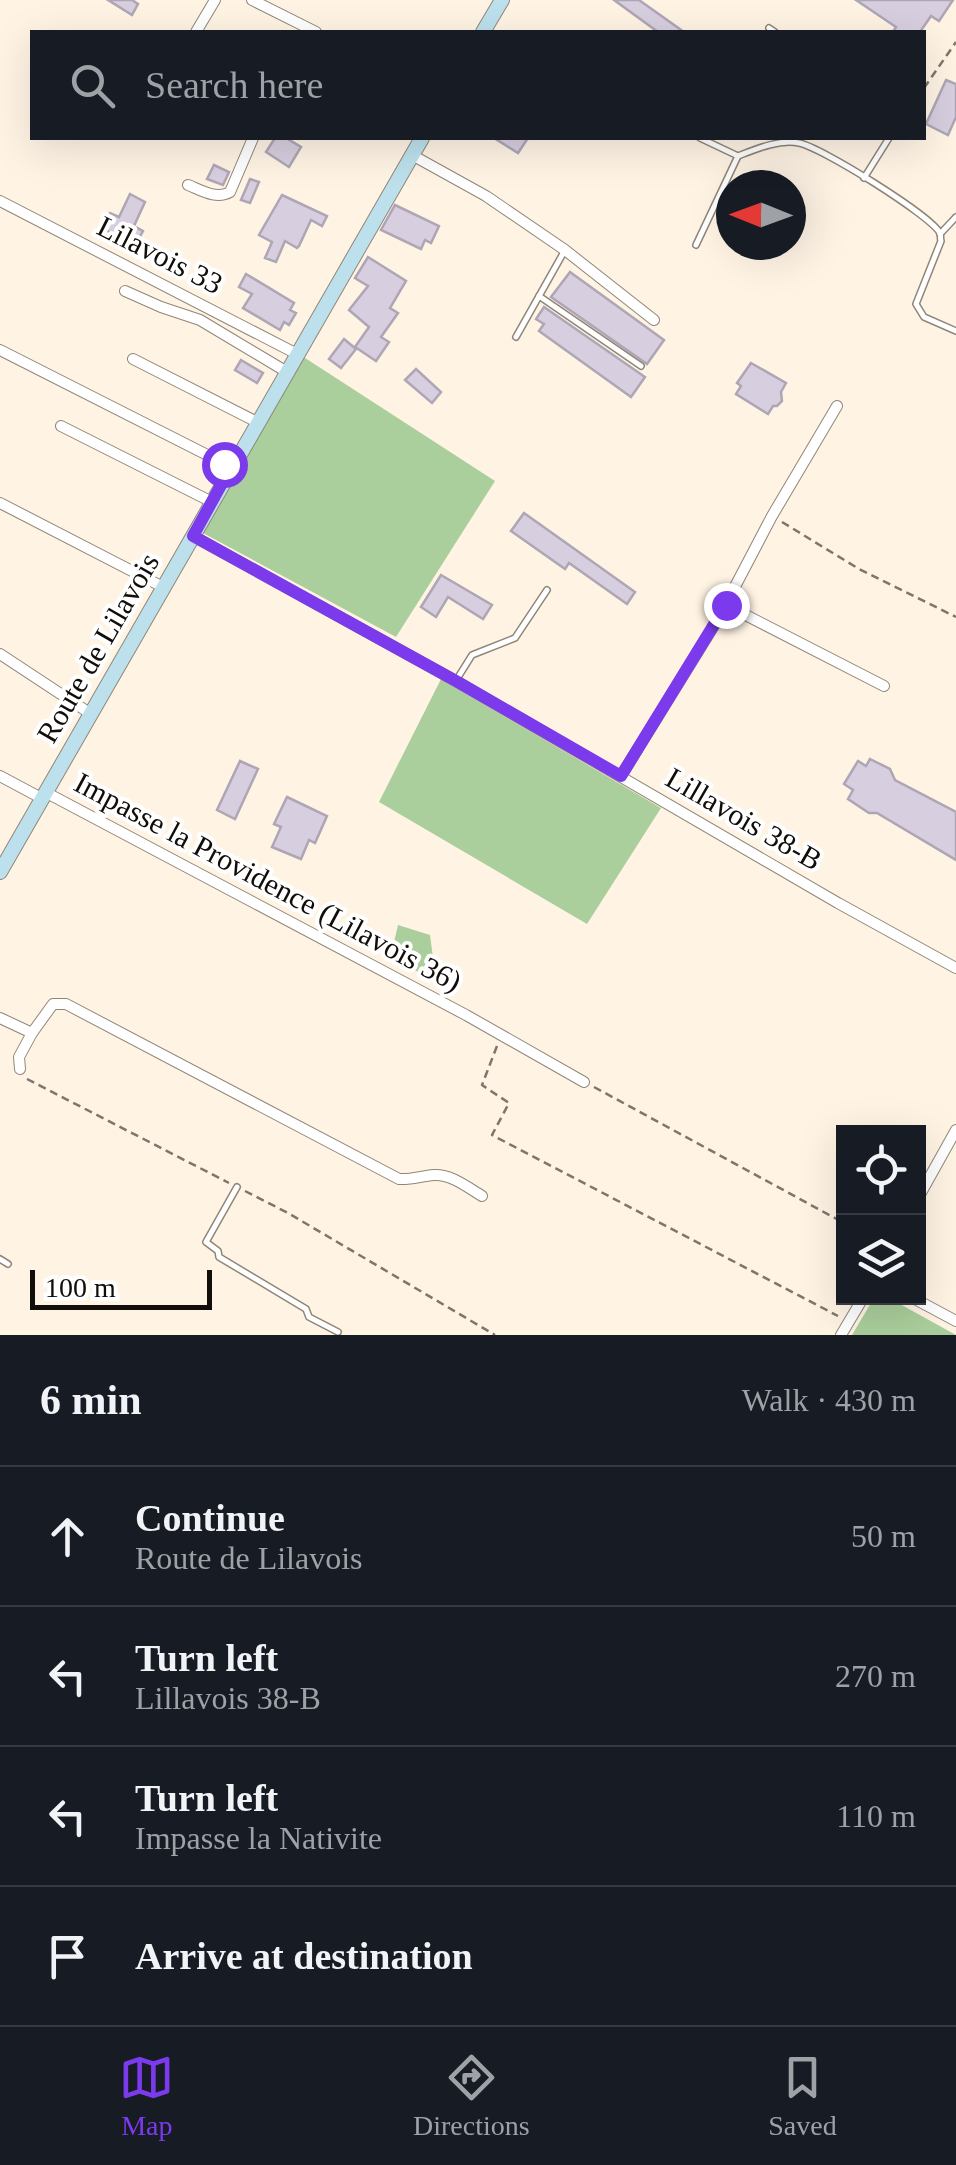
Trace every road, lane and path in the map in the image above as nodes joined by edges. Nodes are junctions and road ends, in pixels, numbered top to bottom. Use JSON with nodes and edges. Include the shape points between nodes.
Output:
{"nodes":[{"id":1,"x":215,"y":0,"type":"edge"},
{"id":2,"x":252,"y":0,"type":"edge"},
{"id":3,"x":502,"y":0,"type":"edge"},
{"id":4,"x":297,"y":28,"type":"edge"},
{"id":5,"x":197,"y":30,"type":"edge"},
{"id":6,"x":488,"y":30,"type":"edge"},
{"id":7,"x":956,"y":42,"type":"edge"},
{"id":8,"x":926,"y":85,"type":"edge"},
{"id":9,"x":252,"y":140,"type":"edge"},
{"id":10,"x":421,"y":140,"type":"edge"},
{"id":11,"x":704,"y":140,"type":"edge"},
{"id":12,"x":799,"y":140,"type":"edge"},
{"id":13,"x":889,"y":140,"type":"edge"},
{"id":14,"x":412,"y":155,"type":"junction"},
{"id":15,"x":738,"y":156,"type":"junction"},
{"id":16,"x":733,"y":170,"type":"edge"},
{"id":17,"x":864,"y":178,"type":"junction"},
{"id":18,"x":188,"y":185,"type":"dead end"},
{"id":19,"x":0,"y":202,"type":"edge"},
{"id":20,"x":716,"y":207,"type":"edge"},
{"id":21,"x":956,"y":217,"type":"edge"},
{"id":22,"x":940,"y":234,"type":"junction"},
{"id":23,"x":696,"y":245,"type":"dead end"},
{"id":24,"x":565,"y":250,"type":"junction"},
{"id":25,"x":125,"y":292,"type":"dead end"},
{"id":26,"x":540,"y":296,"type":"junction"},
{"id":27,"x":654,"y":320,"type":"dead end"},
{"id":28,"x":956,"y":331,"type":"edge"},
{"id":29,"x":516,"y":337,"type":"dead end"},
{"id":30,"x":0,"y":350,"type":"edge"},
{"id":31,"x":297,"y":354,"type":"junction"},
{"id":32,"x":133,"y":359,"type":"dead end"},
{"id":33,"x":641,"y":366,"type":"dead end"},
{"id":34,"x":286,"y":372,"type":"junction"},
{"id":35,"x":837,"y":406,"type":"dead end"},
{"id":36,"x":257,"y":422,"type":"junction"},
{"id":37,"x":61,"y":426,"type":"dead end"},
{"id":38,"x":231,"y":467,"type":"junction"},
{"id":39,"x":0,"y":502,"type":"edge"},
{"id":40,"x":212,"y":502,"type":"junction"},
{"id":41,"x":772,"y":516,"type":"junction"},
{"id":42,"x":193,"y":536,"type":"junction"},
{"id":43,"x":163,"y":587,"type":"junction"},
{"id":44,"x":546,"y":590,"type":"dead end"},
{"id":45,"x":726,"y":605,"type":"junction"},
{"id":46,"x":956,"y":617,"type":"edge"},
{"id":47,"x":0,"y":654,"type":"edge"},
{"id":48,"x":456,"y":681,"type":"junction"},
{"id":49,"x":884,"y":686,"type":"dead end"},
{"id":50,"x":92,"y":714,"type":"junction"},
{"id":51,"x":0,"y":776,"type":"edge"},
{"id":52,"x":621,"y":776,"type":"junction"},
{"id":53,"x":45,"y":796,"type":"junction"},
{"id":54,"x":1,"y":869,"type":"edge"},
{"id":55,"x":956,"y":968,"type":"edge"},
{"id":56,"x":0,"y":1018,"type":"edge"},
{"id":57,"x":32,"y":1033,"type":"junction"},
{"id":58,"x":502,"y":1035,"type":"junction"},
{"id":59,"x":20,"y":1069,"type":"joint"},
{"id":60,"x":584,"y":1082,"type":"joint"},
{"id":61,"x":956,"y":1130,"type":"edge"},
{"id":62,"x":926,"y":1184,"type":"edge"},
{"id":63,"x":237,"y":1187,"type":"junction"},
{"id":64,"x":482,"y":1196,"type":"dead end"},
{"id":65,"x":836,"y":1219,"type":"edge"},
{"id":66,"x":0,"y":1260,"type":"edge"},
{"id":67,"x":8,"y":1264,"type":"dead end"},
{"id":68,"x":859,"y":1305,"type":"edge"},
{"id":69,"x":926,"y":1305,"type":"edge"},
{"id":70,"x":956,"y":1321,"type":"edge"},
{"id":71,"x":849,"y":1322,"type":"junction"},
{"id":72,"x":338,"y":1332,"type":"dead end"},
{"id":73,"x":495,"y":1335,"type":"edge"},
{"id":74,"x":841,"y":1335,"type":"edge"}],
"edges":[{"from":1,"to":5,"type":"street"},
{"from":2,"to":4,"type":"street"},
{"from":3,"to":6,"type":"main road"},
{"from":7,"to":8,"type":"path"},
{"from":9,"to":18,"type":"street","via":[[230,192],[216,196]]},
{"from":10,"to":14,"type":"main road","name":"Route de Lilavois"},
{"from":11,"to":15,"type":"lane"},
{"from":12,"to":15,"type":"lane"},
{"from":12,"to":17,"type":"lane"},
{"from":13,"to":17,"type":"lane"},
{"from":14,"to":24,"type":"street"},
{"from":14,"to":31,"type":"main road","name":"Route de Lilavois"},
{"from":15,"to":16,"type":"lane"},
{"from":17,"to":22,"type":"lane"},
{"from":19,"to":31,"type":"street","name":"Lilavois 33"},
{"from":20,"to":23,"type":"lane"},
{"from":21,"to":22,"type":"lane"},
{"from":22,"to":28,"type":"lane","via":[[916,304],[924,318]]},
{"from":24,"to":26,"type":"lane"},
{"from":24,"to":27,"type":"street"},
{"from":25,"to":34,"type":"street","via":[[200,320]]},
{"from":26,"to":29,"type":"lane"},
{"from":26,"to":33,"type":"lane"},
{"from":30,"to":38,"type":"street"},
{"from":31,"to":34,"type":"main road","name":"Route de Lilavois"},
{"from":32,"to":36,"type":"street"},
{"from":34,"to":36,"type":"main road","name":"Route de Lilavois"},
{"from":35,"to":41,"type":"street"},
{"from":36,"to":38,"type":"main road","name":"Route de Lilavois"},
{"from":37,"to":40,"type":"street"},
{"from":38,"to":40,"type":"main road","name":"Route de Lilavois"},
{"from":39,"to":43,"type":"street"},
{"from":40,"to":42,"type":"main road","name":"Route de Lilavois"},
{"from":41,"to":45,"type":"street"},
{"from":41,"to":46,"type":"path"},
{"from":42,"to":43,"type":"main road","name":"Route de Lilavois"},
{"from":42,"to":48,"type":"street","name":"Lillavois 38-B"},
{"from":43,"to":50,"type":"main road","name":"Route de Lilavois"},
{"from":44,"to":48,"type":"lane","via":[[516,638],[472,656]]},
{"from":45,"to":49,"type":"street"},
{"from":45,"to":52,"type":"street"},
{"from":47,"to":50,"type":"street"},
{"from":48,"to":52,"type":"street","name":"Lillavois 38-B"},
{"from":50,"to":53,"type":"main road","name":"Route de Lilavois"},
{"from":51,"to":53,"type":"street","name":"Impasse la Providence (Lilavois 36)"},
{"from":52,"to":55,"type":"street","name":"Lillavois 38-B"},
{"from":53,"to":54,"type":"main road","name":"Route de Lilavois"},
{"from":53,"to":58,"type":"street","name":"Impasse la Providence (Lilavois 36)"},
{"from":56,"to":57,"type":"street"},
{"from":57,"to":59,"type":"street"},
{"from":57,"to":64,"type":"street","via":[[53,1004],[66,1004],[399,1180],[440,1175]]},
{"from":58,"to":60,"type":"street","name":"Impasse la Providence (Lilavois 36)"},
{"from":58,"to":71,"type":"path","via":[[482,1085],[509,1103],[492,1135]]},
{"from":59,"to":63,"type":"path","via":[[27,1080]]},
{"from":60,"to":65,"type":"path"},
{"from":61,"to":62,"type":"street"},
{"from":63,"to":72,"type":"lane","via":[[206,1242],[219,1257]]},
{"from":63,"to":73,"type":"path"},
{"from":66,"to":67,"type":"lane"},
{"from":68,"to":71,"type":"street"},
{"from":69,"to":70,"type":"street"},
{"from":71,"to":74,"type":"street"}]}
